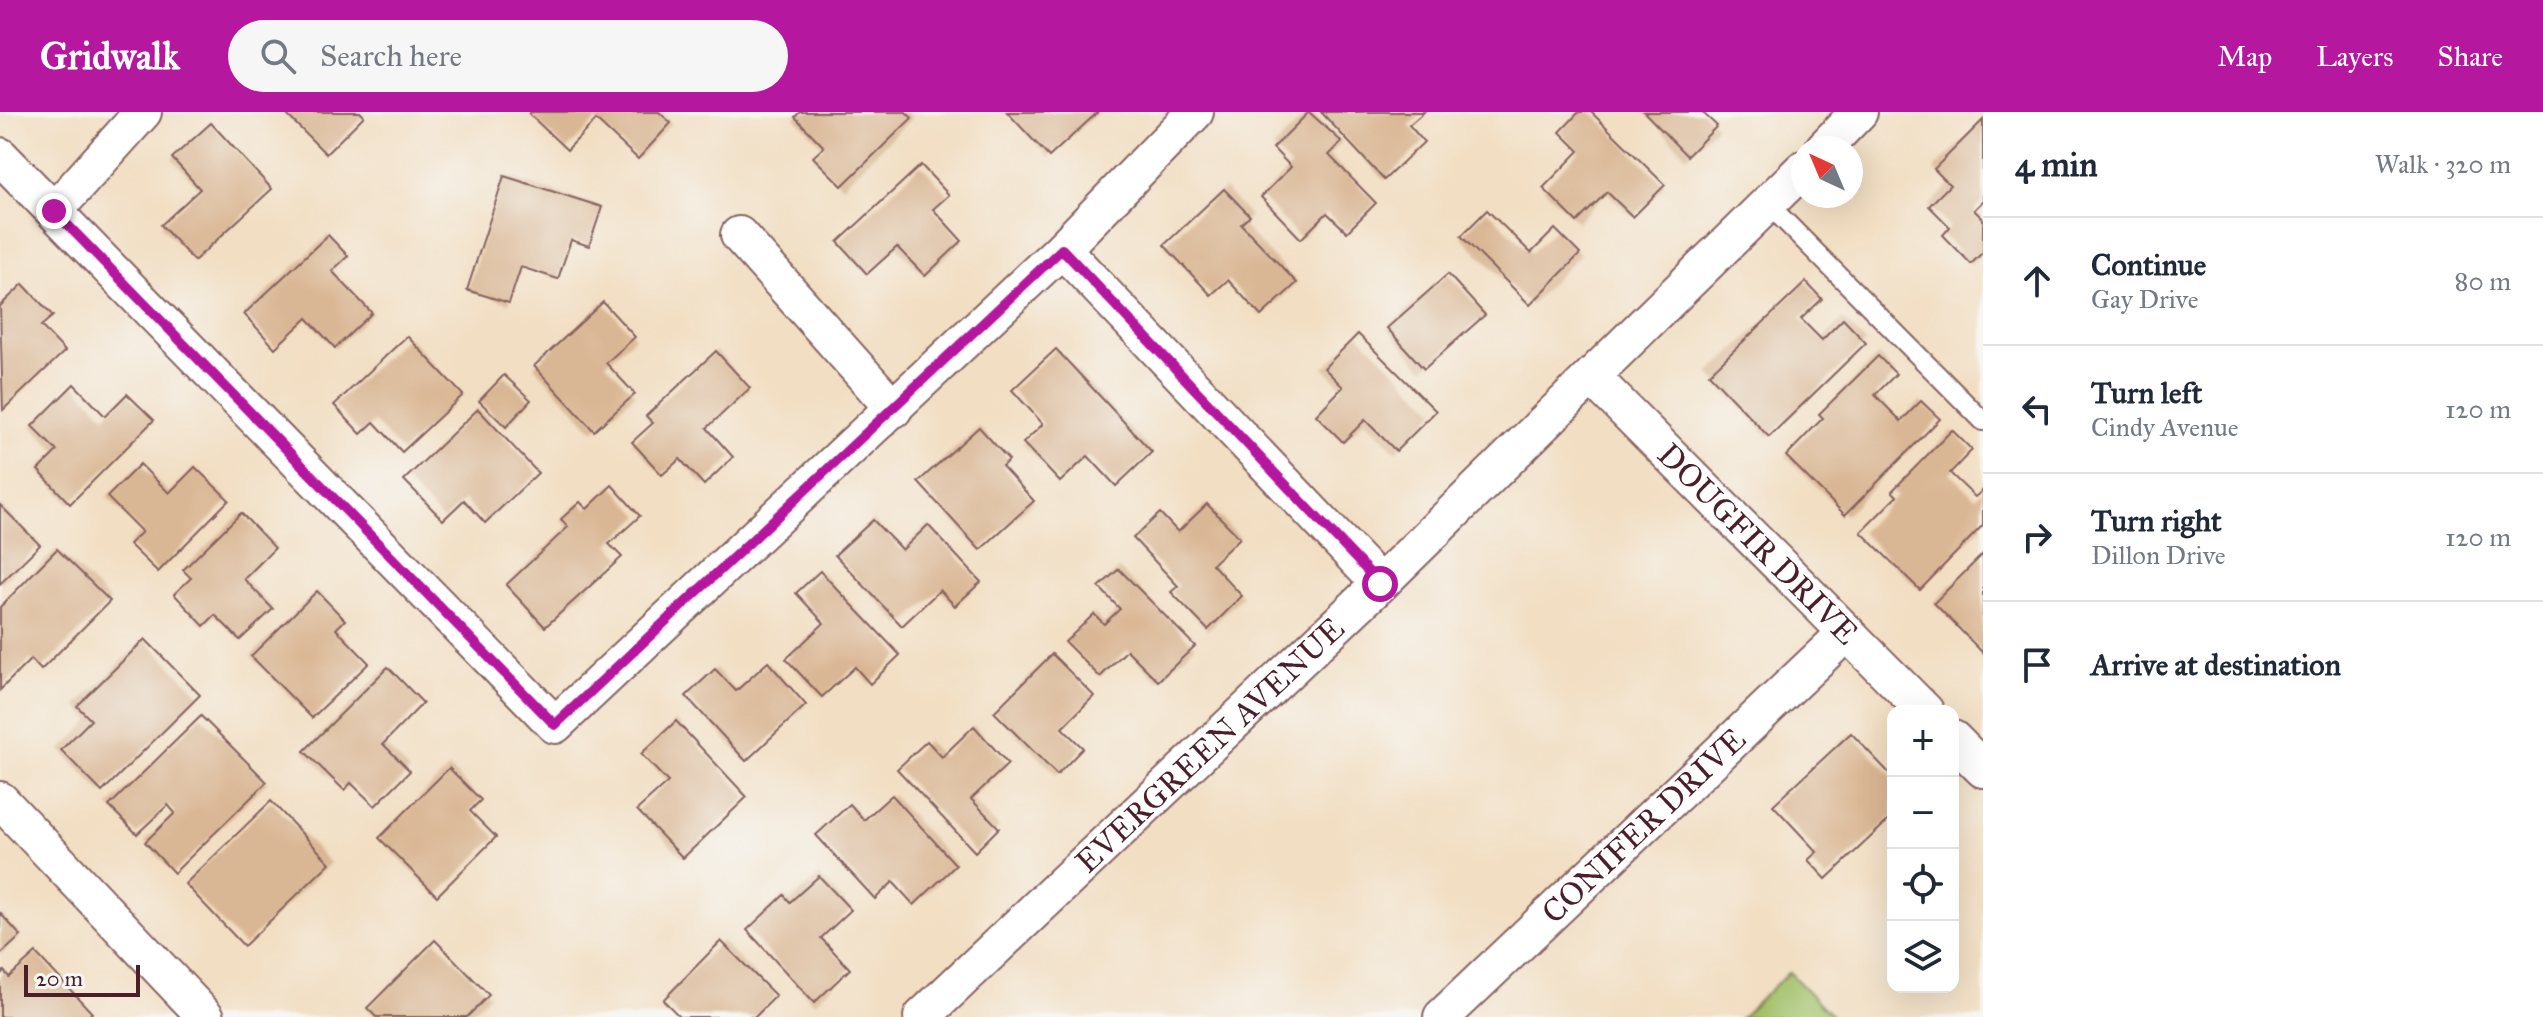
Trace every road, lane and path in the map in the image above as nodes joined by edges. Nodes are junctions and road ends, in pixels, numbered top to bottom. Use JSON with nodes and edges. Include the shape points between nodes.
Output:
{"nodes":[{"id":1,"x":143,"y":112,"type":"edge"},
{"id":2,"x":1195,"y":112,"type":"edge"},
{"id":3,"x":1859,"y":112,"type":"edge"},
{"id":4,"x":1836,"y":136,"type":"edge"},
{"id":5,"x":0,"y":156,"type":"edge"},
{"id":6,"x":1791,"y":181,"type":"edge"},
{"id":7,"x":1768,"y":204,"type":"junction"},
{"id":8,"x":54,"y":211,"type":"junction"},
{"id":9,"x":739,"y":235,"type":"dead end"},
{"id":10,"x":1062,"y":249,"type":"junction"},
{"id":11,"x":1593,"y":378,"type":"junction"},
{"id":12,"x":894,"y":409,"type":"junction"},
{"id":13,"x":1983,"y":421,"type":"edge"},
{"id":14,"x":1380,"y":584,"type":"junction"},
{"id":15,"x":1846,"y":633,"type":"junction"},
{"id":16,"x":1919,"y":705,"type":"edge"},
{"id":17,"x":1959,"y":745,"type":"edge"},
{"id":18,"x":1983,"y":769,"type":"edge"},
{"id":19,"x":0,"y":800,"type":"edge"},
{"id":20,"x":206,"y":1017,"type":"edge"},
{"id":21,"x":922,"y":1017,"type":"edge"},
{"id":22,"x":1442,"y":1017,"type":"edge"}],
"edges":[{"from":1,"to":8,"type":"street"},
{"from":2,"to":10,"type":"street"},
{"from":3,"to":4,"type":"street"},
{"from":5,"to":8,"type":"street"},
{"from":6,"to":7,"type":"street","name":"EVERGREEN AVENUE"},
{"from":7,"to":11,"type":"street","name":"EVERGREEN AVENUE"},
{"from":7,"to":13,"type":"lane"},
{"from":8,"to":12,"type":"street","via":[[555,725]]},
{"from":9,"to":12,"type":"street"},
{"from":10,"to":12,"type":"street"},
{"from":10,"to":14,"type":"street"},
{"from":11,"to":14,"type":"street","name":"EVERGREEN AVENUE"},
{"from":11,"to":15,"type":"street","name":"DOUGFIR DRIVE"},
{"from":14,"to":21,"type":"street","name":"EVERGREEN AVENUE"},
{"from":15,"to":16,"type":"street","name":"DOUGFIR DRIVE"},
{"from":15,"to":22,"type":"street","name":"CONIFER DRIVE"},
{"from":17,"to":18,"type":"street"},
{"from":19,"to":20,"type":"street"}]}
